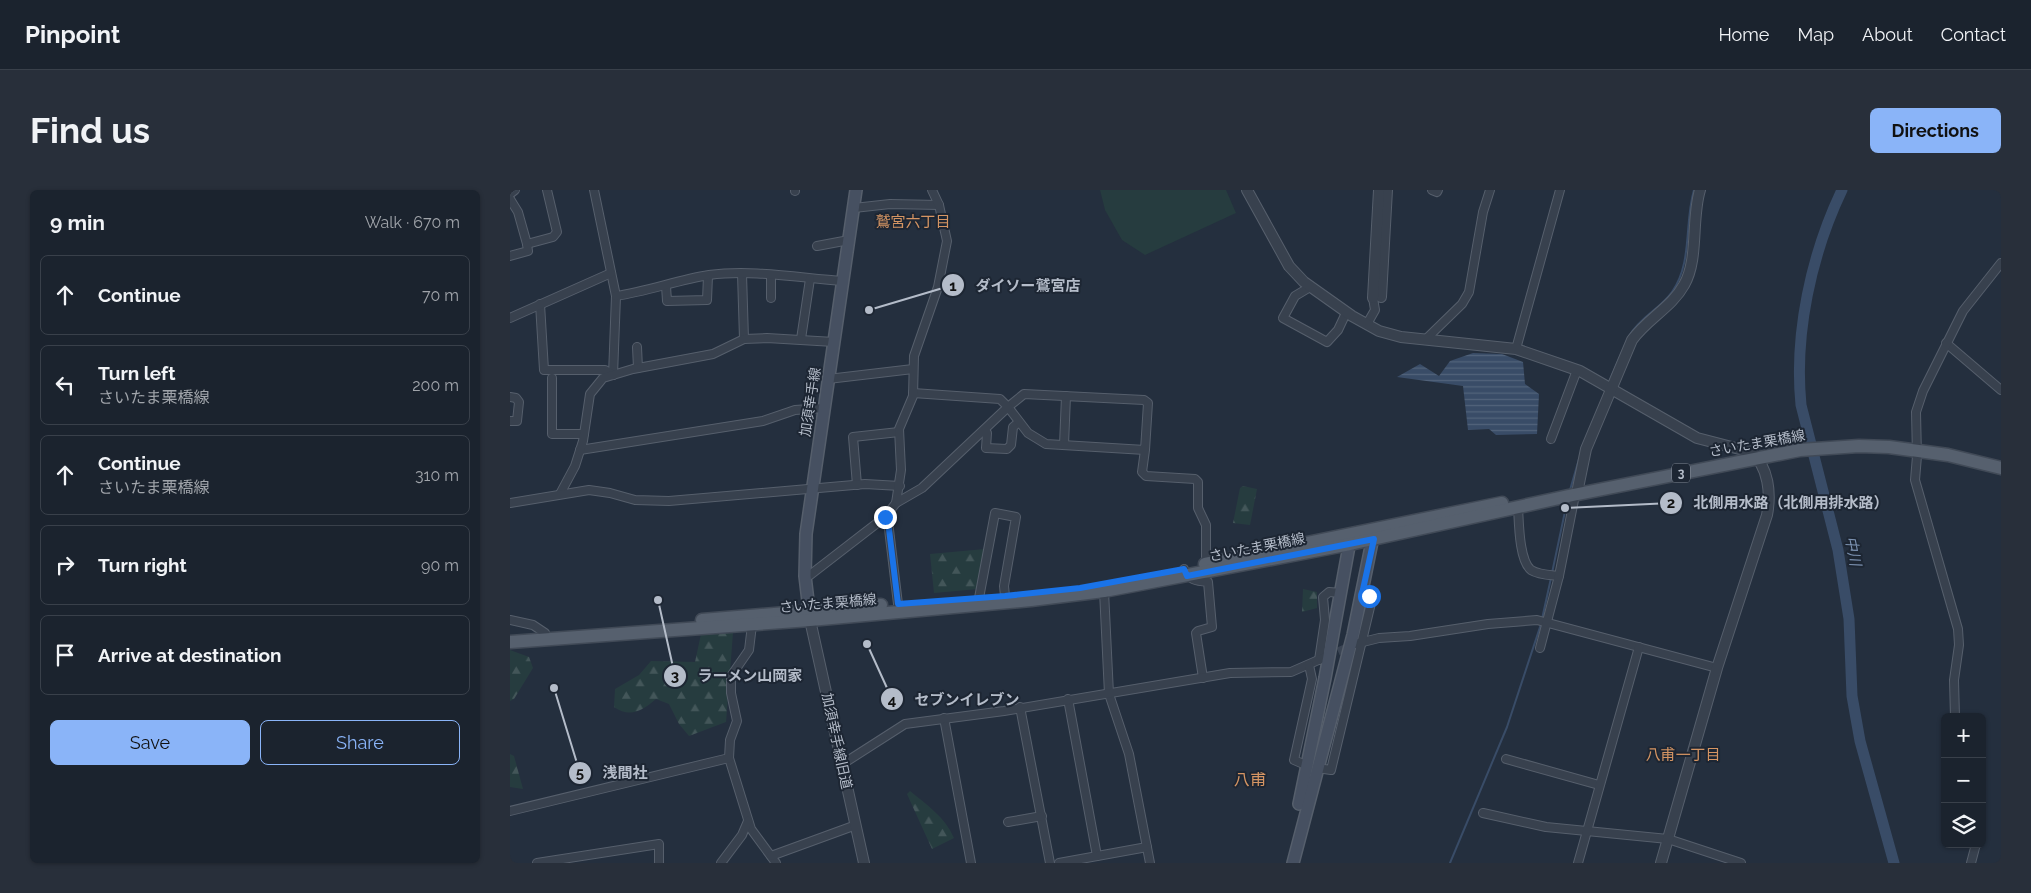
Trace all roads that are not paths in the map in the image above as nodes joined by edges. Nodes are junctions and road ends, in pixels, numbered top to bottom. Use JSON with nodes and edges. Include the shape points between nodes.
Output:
{"nodes":[{"id":1,"x":515,"y":190,"type":"edge"},
{"id":2,"x":547,"y":190,"type":"edge"},
{"id":3,"x":594,"y":190,"type":"edge"},
{"id":4,"x":856,"y":190,"type":"edge"},
{"id":5,"x":932,"y":190,"type":"edge"},
{"id":6,"x":1247,"y":190,"type":"edge"},
{"id":7,"x":1379,"y":190,"type":"edge"},
{"id":8,"x":1387,"y":190,"type":"edge"},
{"id":9,"x":1432,"y":190,"type":"edge"},
{"id":10,"x":1438,"y":190,"type":"edge"},
{"id":11,"x":1490,"y":190,"type":"edge"},
{"id":12,"x":1560,"y":190,"type":"edge"},
{"id":13,"x":1700,"y":190,"type":"edge"},
{"id":14,"x":510,"y":194,"type":"edge"},
{"id":15,"x":510,"y":199,"type":"edge"},
{"id":16,"x":940,"y":205,"type":"junction"},
{"id":17,"x":854,"y":208,"type":"junction"},
{"id":18,"x":849,"y":240,"type":"junction"},
{"id":19,"x":527,"y":244,"type":"junction"},
{"id":20,"x":817,"y":246,"type":"dead end"},
{"id":21,"x":510,"y":256,"type":"edge"},
{"id":22,"x":2001,"y":263,"type":"edge"},
{"id":23,"x":611,"y":273,"type":"junction"},
{"id":24,"x":742,"y":274,"type":"junction"},
{"id":25,"x":708,"y":276,"type":"junction"},
{"id":26,"x":771,"y":276,"type":"junction"},
{"id":27,"x":810,"y":278,"type":"junction"},
{"id":28,"x":843,"y":281,"type":"junction"},
{"id":29,"x":666,"y":286,"type":"junction"},
{"id":30,"x":1310,"y":287,"type":"junction"},
{"id":31,"x":616,"y":296,"type":"junction"},
{"id":32,"x":771,"y":298,"type":"dead end"},
{"id":33,"x":1377,"y":298,"type":"junction"},
{"id":34,"x":540,"y":304,"type":"junction"},
{"id":35,"x":1346,"y":312,"type":"junction"},
{"id":36,"x":510,"y":316,"type":"edge"},
{"id":37,"x":1367,"y":324,"type":"junction"},
{"id":38,"x":744,"y":339,"type":"junction"},
{"id":39,"x":801,"y":339,"type":"junction"},
{"id":40,"x":1425,"y":340,"type":"junction"},
{"id":41,"x":834,"y":342,"type":"junction"},
{"id":42,"x":1946,"y":343,"type":"junction"},
{"id":43,"x":637,"y":347,"type":"dead end"},
{"id":44,"x":1516,"y":349,"type":"junction"},
{"id":45,"x":638,"y":368,"type":"junction"},
{"id":46,"x":913,"y":369,"type":"junction"},
{"id":47,"x":1577,"y":370,"type":"junction"},
{"id":48,"x":612,"y":374,"type":"junction"},
{"id":49,"x":552,"y":378,"type":"dead end"},
{"id":50,"x":828,"y":379,"type":"junction"},
{"id":51,"x":1607,"y":388,"type":"junction"},
{"id":52,"x":2001,"y":390,"type":"edge"},
{"id":53,"x":913,"y":393,"type":"junction"},
{"id":54,"x":1066,"y":396,"type":"junction"},
{"id":55,"x":510,"y":397,"type":"edge"},
{"id":56,"x":1008,"y":407,"type":"junction"},
{"id":57,"x":824,"y":408,"type":"junction"},
{"id":58,"x":510,"y":421,"type":"edge"},
{"id":59,"x":1019,"y":422,"type":"junction"},
{"id":60,"x":984,"y":430,"type":"junction"},
{"id":61,"x":899,"y":432,"type":"junction"},
{"id":62,"x":584,"y":434,"type":"junction"},
{"id":63,"x":1551,"y":439,"type":"dead end"},
{"id":64,"x":1064,"y":445,"type":"junction"},
{"id":65,"x":1916,"y":447,"type":"junction"},
{"id":66,"x":580,"y":450,"type":"junction"},
{"id":67,"x":1145,"y":450,"type":"junction"},
{"id":68,"x":1754,"y":455,"type":"junction"},
{"id":69,"x":2001,"y":461,"type":"edge"},
{"id":70,"x":2001,"y":468,"type":"edge"},
{"id":71,"x":857,"y":485,"type":"junction"},
{"id":72,"x":900,"y":486,"type":"junction"},
{"id":73,"x":812,"y":488,"type":"junction"},
{"id":74,"x":1572,"y":492,"type":"junction"},
{"id":75,"x":560,"y":494,"type":"junction"},
{"id":76,"x":510,"y":503,"type":"edge"},
{"id":77,"x":896,"y":503,"type":"junction"},
{"id":78,"x":1518,"y":507,"type":"junction"},
{"id":79,"x":885,"y":517,"type":"junction"},
{"id":80,"x":1374,"y":533,"type":"junction"},
{"id":81,"x":1350,"y":539,"type":"junction"},
{"id":82,"x":1206,"y":564,"type":"junction"},
{"id":83,"x":1186,"y":572,"type":"junction"},
{"id":84,"x":805,"y":576,"type":"junction"},
{"id":85,"x":1559,"y":576,"type":"junction"},
{"id":86,"x":1104,"y":591,"type":"junction"},
{"id":87,"x":1341,"y":594,"type":"junction"},
{"id":88,"x":1362,"y":594,"type":"junction"},
{"id":89,"x":1005,"y":596,"type":"junction"},
{"id":90,"x":980,"y":598,"type":"junction"},
{"id":91,"x":898,"y":604,"type":"junction"},
{"id":92,"x":810,"y":615,"type":"junction"},
{"id":93,"x":510,"y":620,"type":"edge"},
{"id":94,"x":1542,"y":622,"type":"junction"},
{"id":95,"x":752,"y":625,"type":"junction"},
{"id":96,"x":545,"y":633,"type":"junction"},
{"id":97,"x":510,"y":636,"type":"edge"},
{"id":98,"x":510,"y":642,"type":"edge"},
{"id":99,"x":1358,"y":643,"type":"junction"},
{"id":100,"x":1639,"y":647,"type":"junction"},
{"id":101,"x":1540,"y":648,"type":"dead end"},
{"id":102,"x":1309,"y":665,"type":"junction"},
{"id":103,"x":1717,"y":668,"type":"junction"},
{"id":104,"x":1203,"y":678,"type":"junction"},
{"id":105,"x":1109,"y":694,"type":"junction"},
{"id":106,"x":1068,"y":699,"type":"junction"},
{"id":107,"x":1020,"y":707,"type":"junction"},
{"id":108,"x":1956,"y":713,"type":"edge"},
{"id":109,"x":944,"y":718,"type":"junction"},
{"id":110,"x":729,"y":758,"type":"junction"},
{"id":111,"x":1506,"y":759,"type":"dead end"},
{"id":112,"x":842,"y":765,"type":"junction"},
{"id":113,"x":1312,"y":767,"type":"junction"},
{"id":114,"x":1599,"y":785,"type":"junction"},
{"id":115,"x":510,"y":811,"type":"edge"},
{"id":116,"x":1483,"y":813,"type":"dead end"},
{"id":117,"x":1042,"y":816,"type":"junction"},
{"id":118,"x":748,"y":821,"type":"junction"},
{"id":119,"x":1008,"y":822,"type":"dead end"},
{"id":120,"x":856,"y":825,"type":"junction"},
{"id":121,"x":1587,"y":830,"type":"junction"},
{"id":122,"x":1668,"y":839,"type":"junction"},
{"id":123,"x":1147,"y":847,"type":"junction"},
{"id":124,"x":1975,"y":848,"type":"edge"},
{"id":125,"x":771,"y":856,"type":"junction"},
{"id":126,"x":1100,"y":858,"type":"edge"},
{"id":127,"x":576,"y":861,"type":"edge"},
{"id":128,"x":537,"y":863,"type":"edge"},
{"id":129,"x":659,"y":863,"type":"edge"},
{"id":130,"x":721,"y":863,"type":"edge"},
{"id":131,"x":776,"y":863,"type":"edge"},
{"id":132,"x":864,"y":863,"type":"edge"},
{"id":133,"x":972,"y":863,"type":"edge"},
{"id":134,"x":1050,"y":863,"type":"edge"},
{"id":135,"x":1058,"y":863,"type":"edge"},
{"id":136,"x":1150,"y":863,"type":"edge"},
{"id":137,"x":1285,"y":863,"type":"edge"},
{"id":138,"x":1292,"y":863,"type":"edge"},
{"id":139,"x":1578,"y":863,"type":"edge"},
{"id":140,"x":1661,"y":863,"type":"edge"},
{"id":141,"x":1741,"y":863,"type":"edge"},
{"id":142,"x":1971,"y":863,"type":"edge"}],
"edges":[{"from":1,"to":14,"type":"street"},
{"from":2,"to":19,"type":"street","via":[[557,232],[553,237]]},
{"from":3,"to":23,"type":"street"},
{"from":4,"to":17,"type":"main road","name":"加須幸手線"},
{"from":5,"to":16,"type":"street"},
{"from":6,"to":30,"type":"street","via":[[1289,266]]},
{"from":7,"to":33,"type":"street"},
{"from":8,"to":33,"type":"street"},
{"from":9,"to":10,"type":"street"},
{"from":11,"to":40,"type":"street","via":[[1469,292],[1462,304]]},
{"from":12,"to":44,"type":"street"},
{"from":13,"to":51,"type":"street","via":[[1690,270],[1685,284],[1637,334]]},
{"from":15,"to":19,"type":"street","via":[[518,212]]},
{"from":16,"to":17,"type":"street","via":[[890,204]]},
{"from":16,"to":46,"type":"street","via":[[946,241],[938,287],[930,314],[920,332]]},
{"from":17,"to":18,"type":"main road","name":"加須幸手線"},
{"from":18,"to":20,"type":"street"},
{"from":18,"to":28,"type":"main road","name":"加須幸手線"},
{"from":19,"to":21,"type":"street","via":[[528,251]]},
{"from":22,"to":42,"type":"street","via":[[1963,311]]},
{"from":23,"to":31,"type":"street"},
{"from":23,"to":34,"type":"street"},
{"from":24,"to":25,"type":"street"},
{"from":24,"to":26,"type":"street"},
{"from":24,"to":38,"type":"street"},
{"from":25,"to":29,"type":"street"},
{"from":25,"to":29,"type":"street","via":[[707,300],[666,301]]},
{"from":26,"to":27,"type":"street"},
{"from":26,"to":32,"type":"street"},
{"from":27,"to":28,"type":"street"},
{"from":27,"to":39,"type":"street"},
{"from":28,"to":41,"type":"main road","name":"加須幸手線"},
{"from":29,"to":31,"type":"street"},
{"from":30,"to":35,"type":"street"},
{"from":30,"to":35,"type":"street","via":[[1295,296],[1283,318],[1327,342],[1338,330]]},
{"from":31,"to":48,"type":"street"},
{"from":33,"to":37,"type":"street"},
{"from":34,"to":36,"type":"street"},
{"from":34,"to":48,"type":"street","via":[[544,370],[605,370]]},
{"from":35,"to":37,"type":"street"},
{"from":37,"to":40,"type":"street","via":[[1400,337]]},
{"from":38,"to":39,"type":"street"},
{"from":38,"to":45,"type":"street","via":[[713,354]]},
{"from":39,"to":41,"type":"street"},
{"from":40,"to":44,"type":"street"},
{"from":41,"to":50,"type":"main road","name":"加須幸手線"},
{"from":42,"to":52,"type":"street"},
{"from":42,"to":65,"type":"street","via":[[1916,412]]},
{"from":43,"to":45,"type":"street"},
{"from":44,"to":47,"type":"street"},
{"from":45,"to":48,"type":"street"},
{"from":46,"to":50,"type":"street"},
{"from":46,"to":53,"type":"street"},
{"from":47,"to":51,"type":"street"},
{"from":47,"to":63,"type":"street"},
{"from":48,"to":62,"type":"street","via":[[602,378],[590,394]]},
{"from":49,"to":62,"type":"street","via":[[552,434]]},
{"from":50,"to":57,"type":"main road","name":"加須幸手線"},
{"from":51,"to":68,"type":"street","via":[[1696,438]]},
{"from":51,"to":74,"type":"street"},
{"from":53,"to":56,"type":"street","via":[[1000,399]]},
{"from":53,"to":61,"type":"street"},
{"from":54,"to":56,"type":"street","via":[[1024,394]]},
{"from":54,"to":64,"type":"street"},
{"from":54,"to":67,"type":"street","via":[[1144,400],[1148,403]]},
{"from":55,"to":58,"type":"street","via":[[518,402],[517,421]]},
{"from":56,"to":59,"type":"street"},
{"from":56,"to":60,"type":"street"},
{"from":57,"to":66,"type":"street","via":[[795,410],[762,421]]},
{"from":57,"to":73,"type":"main road","name":"加須幸手線"},
{"from":59,"to":60,"type":"street","via":[[1013,427],[1011,445],[1007,449],[986,448],[987,434]]},
{"from":59,"to":64,"type":"street","via":[[1046,444]]},
{"from":60,"to":77,"type":"street","via":[[922,488]]},
{"from":61,"to":71,"type":"street","via":[[853,437]]},
{"from":61,"to":72,"type":"street"},
{"from":62,"to":66,"type":"street"},
{"from":64,"to":67,"type":"street"},
{"from":65,"to":68,"type":"main road","name":"さいたま栗橋線","number":"3","via":[[1833,444]]},
{"from":65,"to":69,"type":"main road","name":"さいたま栗橋線","number":"3","via":[[1963,450]]},
{"from":65,"to":70,"type":"main road","name":"さいたま栗橋線","number":"3"},
{"from":65,"to":108,"type":"street","via":[[1915,480],[1958,629],[1954,680]]},
{"from":66,"to":75,"type":"street"},
{"from":67,"to":82,"type":"street","via":[[1142,472],[1146,476],[1195,479],[1198,482],[1198,508],[1206,525]]},
{"from":68,"to":74,"type":"main road","name":"さいたま栗橋線","number":"3"},
{"from":68,"to":103,"type":"street","via":[[1768,482],[1769,504]]},
{"from":71,"to":72,"type":"street"},
{"from":71,"to":73,"type":"street"},
{"from":72,"to":77,"type":"street"},
{"from":73,"to":75,"type":"street","via":[[669,502],[635,500],[596,490]]},
{"from":73,"to":84,"type":"main road","name":"加須幸手線","via":[[804,548]]},
{"from":74,"to":78,"type":"main road","name":"さいたま栗橋線","number":"3"},
{"from":74,"to":80,"type":"main road","name":"さいたま栗橋線","number":"3"},
{"from":74,"to":85,"type":"street"},
{"from":75,"to":76,"type":"street"},
{"from":77,"to":79,"type":"street"},
{"from":78,"to":80,"type":"main road","name":"さいたま栗橋線","number":"3"},
{"from":78,"to":85,"type":"street","via":[[1527,565],[1541,574]]},
{"from":79,"to":84,"type":"street"},
{"from":79,"to":91,"type":"street"},
{"from":80,"to":81,"type":"main road","name":"さいたま栗橋線","number":"3"},
{"from":80,"to":88,"type":"main road"},
{"from":81,"to":82,"type":"main road","name":"さいたま栗橋線","number":"3"},
{"from":81,"to":83,"type":"main road","name":"さいたま栗橋線","number":"3"},
{"from":81,"to":87,"type":"main road"},
{"from":82,"to":83,"type":"main road","name":"さいたま栗橋線","number":"3"},
{"from":83,"to":86,"type":"main road","name":"さいたま栗橋線","number":"3"},
{"from":83,"to":89,"type":"main road","name":"さいたま栗橋線","number":"3"},
{"from":83,"to":104,"type":"street","via":[[1196,581],[1208,582],[1212,627],[1196,634]]},
{"from":84,"to":92,"type":"main road","name":"加須幸手線"},
{"from":85,"to":94,"type":"street"},
{"from":86,"to":92,"type":"main road","name":"さいたま栗橋線","number":"3","via":[[1031,600]]},
{"from":86,"to":105,"type":"street"},
{"from":87,"to":102,"type":"street","via":[[1328,592],[1323,597],[1325,620],[1321,659]]},
{"from":87,"to":113,"type":"main road"},
{"from":88,"to":99,"type":"street","via":[[1369,596],[1371,603]]},
{"from":88,"to":113,"type":"main road"},
{"from":89,"to":90,"type":"main road","name":"さいたま栗橋線","number":"3"},
{"from":89,"to":90,"type":"street","via":[[1016,517],[995,513]]},
{"from":90,"to":91,"type":"main road","name":"さいたま栗橋線","number":"3"},
{"from":91,"to":92,"type":"main road","name":"さいたま栗橋線","number":"3"},
{"from":92,"to":95,"type":"main road","name":"さいたま栗橋線","number":"3"},
{"from":92,"to":96,"type":"main road","name":"さいたま栗橋線","number":"3"},
{"from":92,"to":112,"type":"street","name":"加須幸手線旧道"},
{"from":93,"to":96,"type":"street","via":[[533,625]]},
{"from":94,"to":99,"type":"street","via":[[1488,624]]},
{"from":94,"to":100,"type":"street"},
{"from":94,"to":101,"type":"street"},
{"from":95,"to":98,"type":"main road","name":"さいたま栗橋線","number":"3"},
{"from":95,"to":110,"type":"street","via":[[748,650],[731,676],[737,721],[730,740]]},
{"from":96,"to":97,"type":"main road","name":"さいたま栗橋線","number":"3"},
{"from":99,"to":113,"type":"street","via":[[1331,770]]},
{"from":100,"to":103,"type":"street"},
{"from":100,"to":114,"type":"street"},
{"from":102,"to":104,"type":"street","via":[[1291,672],[1230,673]]},
{"from":102,"to":113,"type":"street","via":[[1312,679],[1294,760]]},
{"from":103,"to":122,"type":"street"},
{"from":104,"to":105,"type":"street"},
{"from":105,"to":106,"type":"street"},
{"from":105,"to":123,"type":"street","via":[[1130,754]]},
{"from":106,"to":107,"type":"street"},
{"from":106,"to":126,"type":"street"},
{"from":107,"to":109,"type":"street"},
{"from":107,"to":117,"type":"street"},
{"from":109,"to":112,"type":"street","via":[[905,724]]},
{"from":109,"to":133,"type":"street"},
{"from":110,"to":115,"type":"street"},
{"from":110,"to":118,"type":"street"},
{"from":111,"to":114,"type":"street"},
{"from":112,"to":120,"type":"street","name":"加須幸手線旧道"},
{"from":113,"to":137,"type":"main road","via":[[1304,784]]},
{"from":113,"to":138,"type":"main road"},
{"from":114,"to":121,"type":"street"},
{"from":116,"to":121,"type":"street","via":[[1546,827]]},
{"from":117,"to":119,"type":"street"},
{"from":117,"to":134,"type":"street"},
{"from":118,"to":125,"type":"street"},
{"from":118,"to":130,"type":"street","via":[[742,835]]},
{"from":120,"to":125,"type":"street"},
{"from":120,"to":132,"type":"street","name":"加須幸手線旧道"},
{"from":121,"to":122,"type":"street"},
{"from":121,"to":139,"type":"street"},
{"from":122,"to":140,"type":"street"},
{"from":122,"to":141,"type":"street"},
{"from":123,"to":126,"type":"street"},
{"from":123,"to":136,"type":"street"},
{"from":124,"to":142,"type":"street"},
{"from":125,"to":131,"type":"street"},
{"from":126,"to":135,"type":"street"},
{"from":127,"to":128,"type":"street"},
{"from":127,"to":129,"type":"street","via":[[659,844]]}]}
